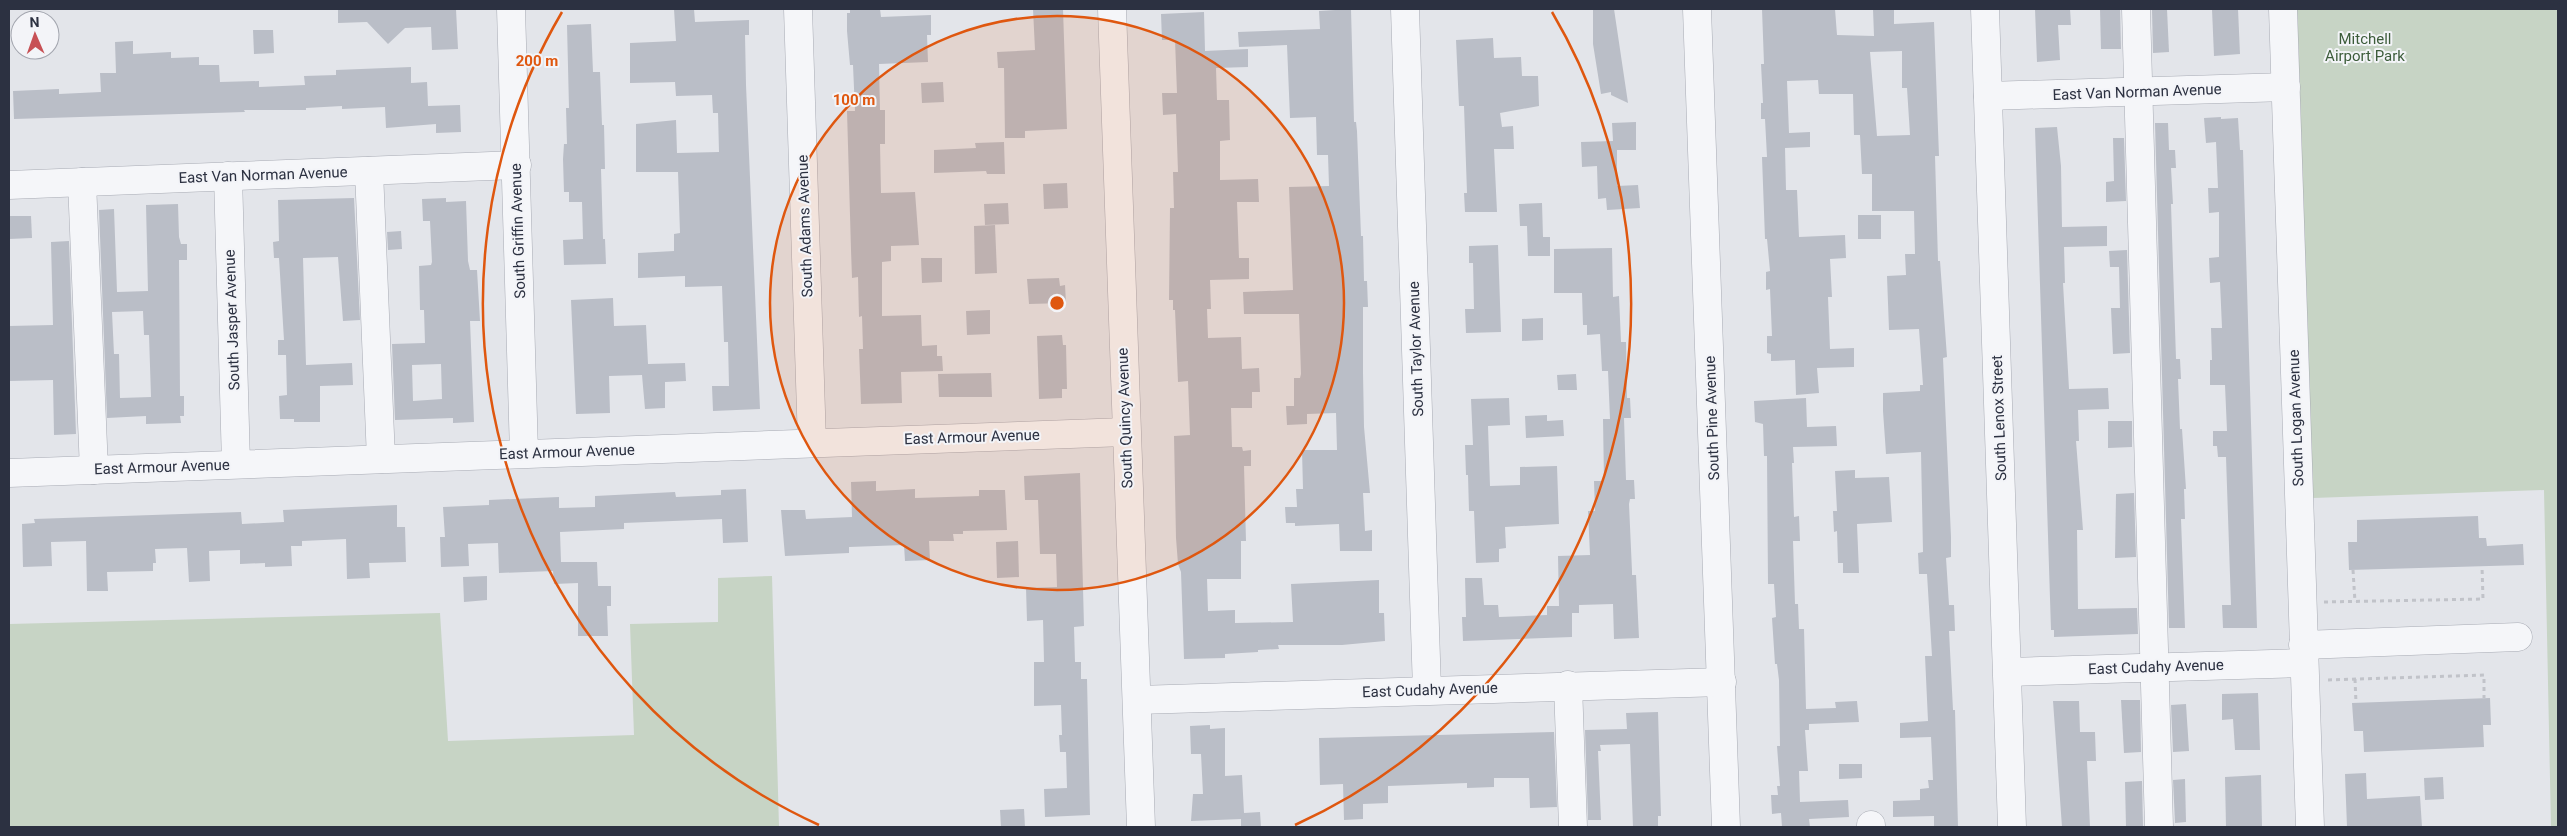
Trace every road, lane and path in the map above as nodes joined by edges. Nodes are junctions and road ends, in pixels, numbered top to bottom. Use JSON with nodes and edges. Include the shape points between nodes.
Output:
{"nodes":[{"id":1,"x":511,"y":9,"type":"edge"},
{"id":2,"x":798,"y":9,"type":"edge"},
{"id":3,"x":1112,"y":9,"type":"edge"},
{"id":4,"x":1405,"y":9,"type":"edge"},
{"id":5,"x":1697,"y":9,"type":"edge"},
{"id":6,"x":1985,"y":9,"type":"edge"},
{"id":7,"x":2136,"y":9,"type":"edge"},
{"id":8,"x":2283,"y":9,"type":"edge"},
{"id":9,"x":2286,"y":87,"type":"junction"},
{"id":10,"x":2139,"y":92,"type":"junction"},
{"id":11,"x":1988,"y":96,"type":"junction"},
{"id":12,"x":517,"y":165,"type":"junction"},
{"id":13,"x":369,"y":171,"type":"junction"},
{"id":14,"x":228,"y":176,"type":"junction"},
{"id":15,"x":82,"y":182,"type":"junction"},
{"id":16,"x":9,"y":184,"type":"edge"},
{"id":17,"x":1125,"y":432,"type":"junction"},
{"id":18,"x":812,"y":443,"type":"junction"},
{"id":19,"x":524,"y":453,"type":"junction"},
{"id":20,"x":381,"y":459,"type":"junction"},
{"id":21,"x":236,"y":464,"type":"junction"},
{"id":22,"x":94,"y":470,"type":"junction"},
{"id":23,"x":9,"y":473,"type":"edge"},
{"id":24,"x":2482,"y":566,"type":"dead end"},
{"id":25,"x":2354,"y":570,"type":"dead end"},
{"id":26,"x":2324,"y":602,"type":"dead end"},
{"id":27,"x":2355,"y":602,"type":"junction"},
{"id":28,"x":2518,"y":637,"type":"dead end"},
{"id":29,"x":2303,"y":654,"type":"junction"},
{"id":30,"x":2154,"y":668,"type":"junction"},
{"id":31,"x":2008,"y":672,"type":"junction"},
{"id":32,"x":2355,"y":679,"type":"junction"},
{"id":33,"x":2327,"y":680,"type":"dead end"},
{"id":34,"x":1722,"y":682,"type":"junction"},
{"id":35,"x":1568,"y":685,"type":"junction"},
{"id":36,"x":1427,"y":690,"type":"junction"},
{"id":37,"x":2484,"y":698,"type":"dead end"},
{"id":38,"x":1138,"y":700,"type":"junction"},
{"id":39,"x":2356,"y":703,"type":"dead end"},
{"id":40,"x":1141,"y":827,"type":"edge"},
{"id":41,"x":1573,"y":827,"type":"edge"},
{"id":42,"x":1726,"y":827,"type":"edge"},
{"id":43,"x":2012,"y":827,"type":"edge"},
{"id":44,"x":2159,"y":827,"type":"edge"},
{"id":45,"x":2310,"y":827,"type":"edge"}],
"edges":[{"from":1,"to":12,"type":"street","name":"South Griffin Avenue"},
{"from":2,"to":18,"type":"street","name":"South Adams Avenue"},
{"from":3,"to":17,"type":"street","name":"South Quincy Avenue"},
{"from":4,"to":36,"type":"street","name":"South Taylor Avenue"},
{"from":5,"to":34,"type":"street","name":"South Pine Avenue"},
{"from":6,"to":11,"type":"street","name":"South Lenox Street"},
{"from":7,"to":10,"type":"street"},
{"from":8,"to":9,"type":"street","name":"South Logan Avenue"},
{"from":9,"to":10,"type":"street","name":"East Van Norman Avenue"},
{"from":9,"to":29,"type":"street","name":"South Logan Avenue"},
{"from":10,"to":11,"type":"street","name":"East Van Norman Avenue"},
{"from":10,"to":30,"type":"street"},
{"from":11,"to":31,"type":"street","name":"South Lenox Street"},
{"from":12,"to":13,"type":"street","name":"East Van Norman Avenue"},
{"from":12,"to":19,"type":"street","name":"South Griffin Avenue"},
{"from":13,"to":14,"type":"street","name":"East Van Norman Avenue"},
{"from":13,"to":20,"type":"street"},
{"from":14,"to":15,"type":"street","name":"East Van Norman Avenue"},
{"from":14,"to":21,"type":"street","name":"South Jasper Avenue"},
{"from":15,"to":16,"type":"street","name":"East Van Norman Avenue"},
{"from":15,"to":22,"type":"street"},
{"from":17,"to":18,"type":"street","name":"East Armour Avenue"},
{"from":17,"to":38,"type":"street","name":"South Quincy Avenue"},
{"from":18,"to":19,"type":"street","name":"East Armour Avenue"},
{"from":19,"to":20,"type":"street","name":"East Armour Avenue"},
{"from":20,"to":21,"type":"street","name":"East Armour Avenue"},
{"from":21,"to":22,"type":"street","name":"East Armour Avenue"},
{"from":22,"to":23,"type":"street","name":"East Armour Avenue"},
{"from":24,"to":27,"type":"path","via":[[2483,599]]},
{"from":25,"to":27,"type":"path"},
{"from":26,"to":27,"type":"path"},
{"from":28,"to":29,"type":"street","name":"East Cudahy Avenue"},
{"from":29,"to":30,"type":"street","name":"East Cudahy Avenue"},
{"from":29,"to":45,"type":"street","name":"South Logan Avenue"},
{"from":30,"to":31,"type":"street","name":"East Cudahy Avenue"},
{"from":30,"to":44,"type":"street"},
{"from":31,"to":43,"type":"street","name":"South Lenox Street"},
{"from":32,"to":33,"type":"path"},
{"from":32,"to":37,"type":"path","via":[[2484,674]]},
{"from":32,"to":39,"type":"path"},
{"from":34,"to":35,"type":"street","name":"East Cudahy Avenue"},
{"from":34,"to":42,"type":"street","name":"South Pine Avenue"},
{"from":35,"to":36,"type":"street","name":"East Cudahy Avenue"},
{"from":35,"to":41,"type":"street"},
{"from":36,"to":38,"type":"street","name":"East Cudahy Avenue"},
{"from":38,"to":40,"type":"street","name":"South Quincy Avenue"}]}
